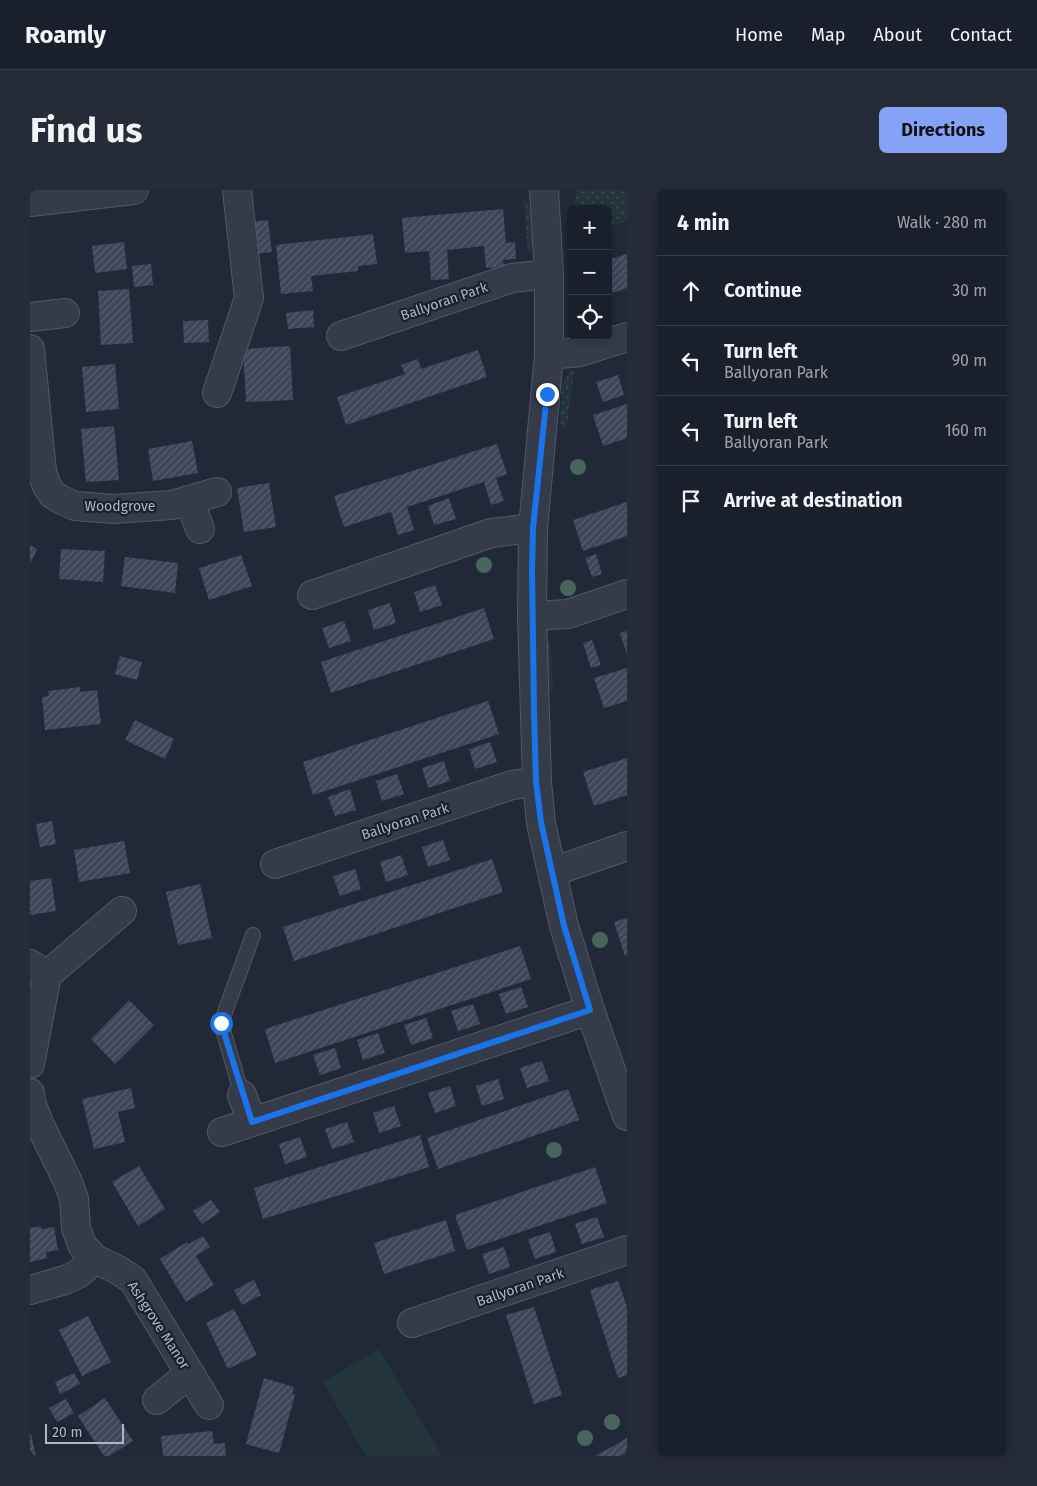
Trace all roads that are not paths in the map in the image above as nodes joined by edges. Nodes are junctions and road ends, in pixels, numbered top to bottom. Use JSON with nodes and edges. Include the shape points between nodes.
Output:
{"nodes":[{"id":1,"x":134,"y":190,"type":"edge"},
{"id":2,"x":238,"y":190,"type":"edge"},
{"id":3,"x":544,"y":190,"type":"edge"},
{"id":4,"x":30,"y":202,"type":"edge"},
{"id":5,"x":549,"y":274,"type":"junction"},
{"id":6,"x":66,"y":313,"type":"dead end"},
{"id":7,"x":30,"y":317,"type":"edge"},
{"id":8,"x":341,"y":336,"type":"dead end"},
{"id":9,"x":627,"y":337,"type":"edge"},
{"id":10,"x":30,"y":349,"type":"edge"},
{"id":11,"x":550,"y":355,"type":"junction"},
{"id":12,"x":217,"y":393,"type":"dead end"},
{"id":13,"x":217,"y":492,"type":"dead end"},
{"id":14,"x":190,"y":500,"type":"junction"},
{"id":15,"x":533,"y":528,"type":"junction"},
{"id":16,"x":200,"y":529,"type":"dead end"},
{"id":17,"x":627,"y":594,"type":"edge"},
{"id":18,"x":312,"y":595,"type":"dead end"},
{"id":19,"x":532,"y":616,"type":"junction"},
{"id":20,"x":536,"y":782,"type":"junction"},
{"id":21,"x":627,"y":846,"type":"edge"},
{"id":22,"x":274,"y":864,"type":"dead end"},
{"id":23,"x":552,"y":872,"type":"junction"},
{"id":24,"x":122,"y":910,"type":"dead end"},
{"id":25,"x":252,"y":935,"type":"dead end"},
{"id":26,"x":39,"y":969,"type":"edge"},
{"id":27,"x":590,"y":1010,"type":"junction"},
{"id":28,"x":30,"y":1064,"type":"edge"},
{"id":29,"x":30,"y":1093,"type":"edge"},
{"id":30,"x":242,"y":1095,"type":"joint"},
{"id":31,"x":626,"y":1109,"type":"edge"},
{"id":32,"x":252,"y":1122,"type":"junction"},
{"id":33,"x":222,"y":1132,"type":"dead end"},
{"id":34,"x":627,"y":1250,"type":"edge"},
{"id":35,"x":96,"y":1259,"type":"junction"},
{"id":36,"x":30,"y":1290,"type":"edge"},
{"id":37,"x":412,"y":1323,"type":"dead end"},
{"id":38,"x":190,"y":1373,"type":"junction"},
{"id":39,"x":157,"y":1400,"type":"dead end"},
{"id":40,"x":209,"y":1405,"type":"dead end"}],
"edges":[{"from":1,"to":4,"type":"street"},
{"from":2,"to":12,"type":"street","via":[[249,298]]},
{"from":3,"to":5,"type":"street"},
{"from":5,"to":8,"type":"street","name":"Ballyoran Park","via":[[512,278]]},
{"from":5,"to":11,"type":"street"},
{"from":6,"to":7,"type":"street"},
{"from":9,"to":11,"type":"street","via":[[580,352]]},
{"from":10,"to":14,"type":"street","name":"Woodgrove","via":[[42,471],[52,494],[75,506],[114,509],[172,505]]},
{"from":11,"to":15,"type":"street"},
{"from":13,"to":14,"type":"street","name":"Woodgrove"},
{"from":14,"to":16,"type":"street"},
{"from":15,"to":18,"type":"street","via":[[491,533]]},
{"from":15,"to":19,"type":"street"},
{"from":17,"to":19,"type":"street","via":[[568,614]]},
{"from":19,"to":20,"type":"street"},
{"from":20,"to":22,"type":"street","name":"Ballyoran Park","via":[[512,785]]},
{"from":20,"to":23,"type":"street"},
{"from":21,"to":23,"type":"street"},
{"from":23,"to":27,"type":"street","via":[[564,926]]},
{"from":24,"to":26,"type":"street"},
{"from":25,"to":30,"type":"lane","via":[[221,1023]]},
{"from":26,"to":28,"type":"street"},
{"from":27,"to":31,"type":"street"},
{"from":27,"to":32,"type":"street"},
{"from":29,"to":35,"type":"street","name":"Ashgrove Manor","via":[[39,1122],[74,1199],[76,1228],[82,1245]]},
{"from":30,"to":32,"type":"street"},
{"from":32,"to":33,"type":"street"},
{"from":34,"to":37,"type":"street","name":"Ballyoran Park"},
{"from":35,"to":36,"type":"street","via":[[78,1274]]},
{"from":35,"to":38,"type":"street","name":"Ashgrove Manor","via":[[132,1280]]},
{"from":38,"to":39,"type":"street"},
{"from":38,"to":40,"type":"street","name":"Ashgrove Manor"}]}
